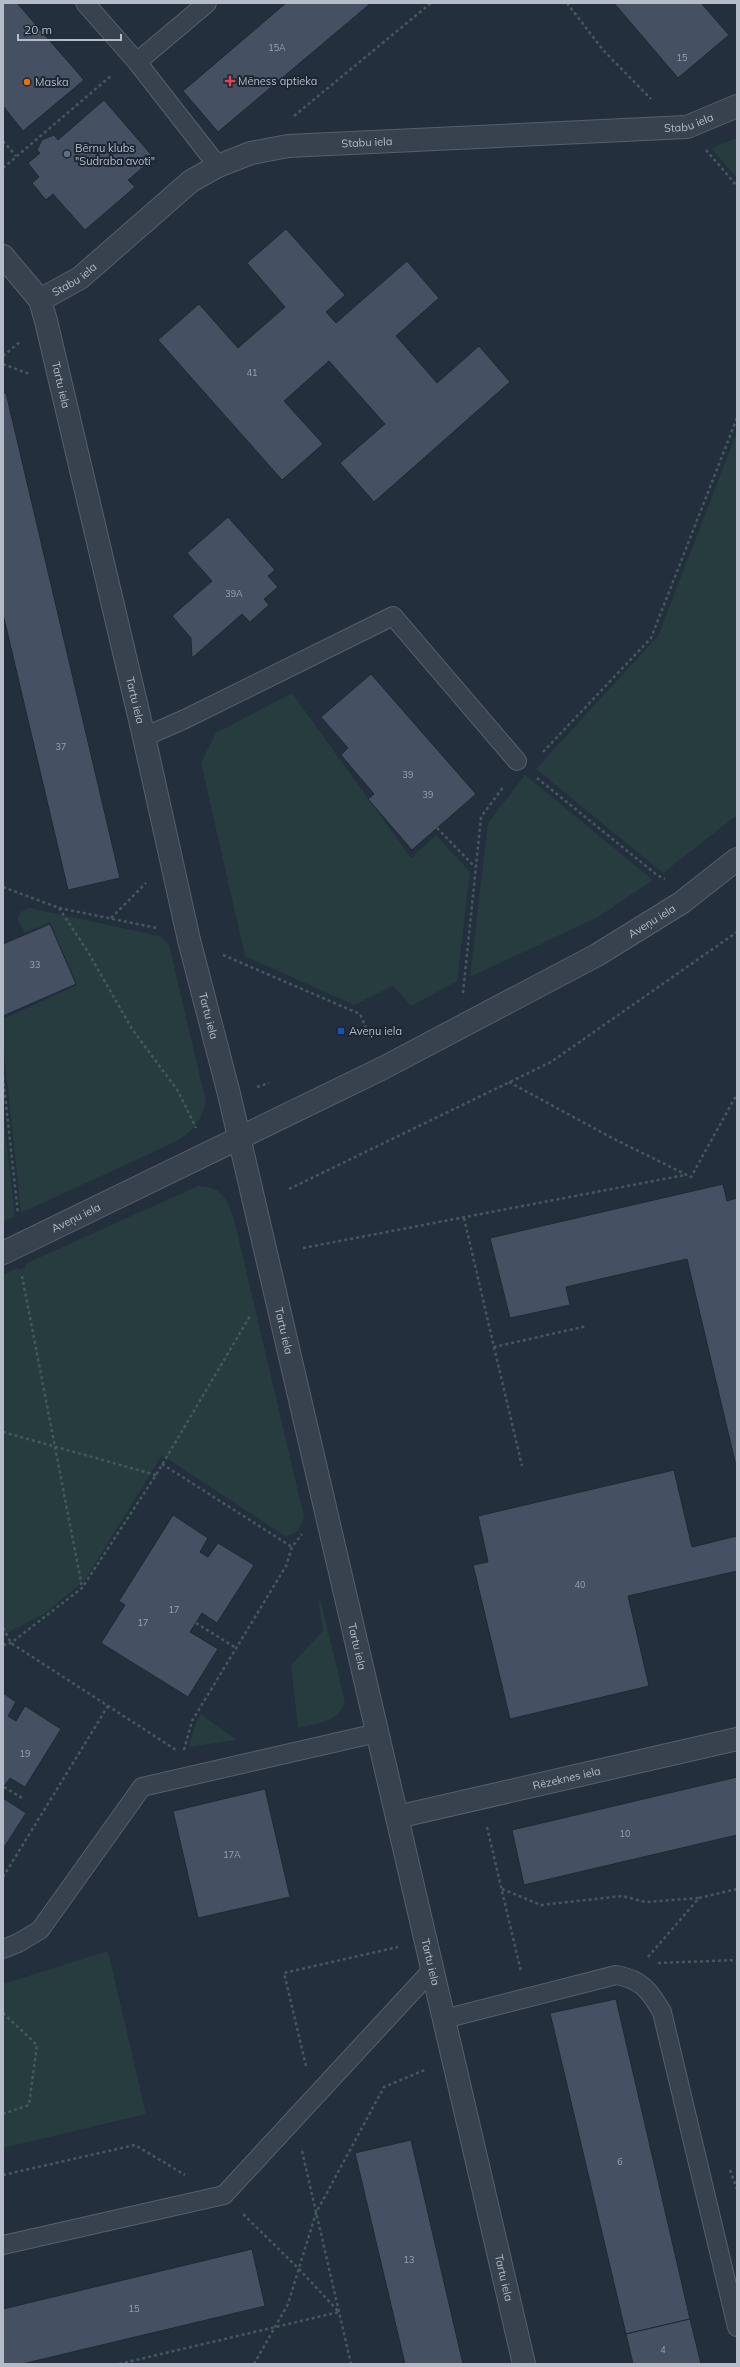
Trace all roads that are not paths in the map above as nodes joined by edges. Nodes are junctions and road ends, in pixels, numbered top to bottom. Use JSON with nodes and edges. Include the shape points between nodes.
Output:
{"nodes":[{"id":1,"x":85,"y":3,"type":"edge"},
{"id":2,"x":207,"y":3,"type":"edge"},
{"id":3,"x":134,"y":60,"type":"junction"},
{"id":4,"x":737,"y":106,"type":"edge"},
{"id":5,"x":218,"y":166,"type":"junction"},
{"id":6,"x":3,"y":256,"type":"edge"},
{"id":7,"x":40,"y":300,"type":"junction"},
{"id":8,"x":144,"y":737,"type":"junction"},
{"id":9,"x":522,"y":765,"type":"road end"},
{"id":10,"x":737,"y":859,"type":"edge"},
{"id":11,"x":239,"y":1139,"type":"junction"},
{"id":12,"x":3,"y":1253,"type":"edge"},
{"id":13,"x":377,"y":1733,"type":"junction"},
{"id":14,"x":737,"y":1739,"type":"edge"},
{"id":15,"x":397,"y":1817,"type":"junction"},
{"id":16,"x":3,"y":1949,"type":"edge"},
{"id":17,"x":432,"y":1970,"type":"junction"},
{"id":18,"x":444,"y":2019,"type":"junction"},
{"id":19,"x":3,"y":2245,"type":"edge"},
{"id":20,"x":737,"y":2327,"type":"edge"},
{"id":21,"x":524,"y":2364,"type":"edge"}],
"edges":[{"from":1,"to":3,"type":"lane"},
{"from":2,"to":3,"type":"lane"},
{"from":3,"to":5,"type":"lane"},
{"from":4,"to":5,"type":"street","name":"Stabu iela","via":[[687,127],[288,146],[251,153]]},
{"from":5,"to":7,"type":"street","name":"Stabu iela","via":[[191,181],[80,278]]},
{"from":6,"to":7,"type":"street"},
{"from":7,"to":8,"type":"street","name":"Tartu iela"},
{"from":8,"to":9,"type":"lane","via":[[394,616]]},
{"from":8,"to":11,"type":"street","name":"Tartu iela","via":[[189,940]]},
{"from":10,"to":11,"type":"street","name":"Aveņu iela","via":[[681,903],[597,955],[384,1068]]},
{"from":11,"to":12,"type":"street","name":"Aveņu iela"},
{"from":11,"to":13,"type":"street","name":"Tartu iela"},
{"from":13,"to":15,"type":"street","name":"Tartu iela"},
{"from":13,"to":16,"type":"lane","via":[[142,1787],[40,1930]]},
{"from":14,"to":15,"type":"street","name":"Rēzeknes iela"},
{"from":15,"to":17,"type":"street","name":"Tartu iela"},
{"from":17,"to":18,"type":"street","name":"Tartu iela"},
{"from":17,"to":19,"type":"lane","via":[[221,2195]]},
{"from":18,"to":20,"type":"lane","via":[[616,1975],[629,1977],[650,1991],[662,2012]]},
{"from":18,"to":21,"type":"street","name":"Tartu iela"}]}
